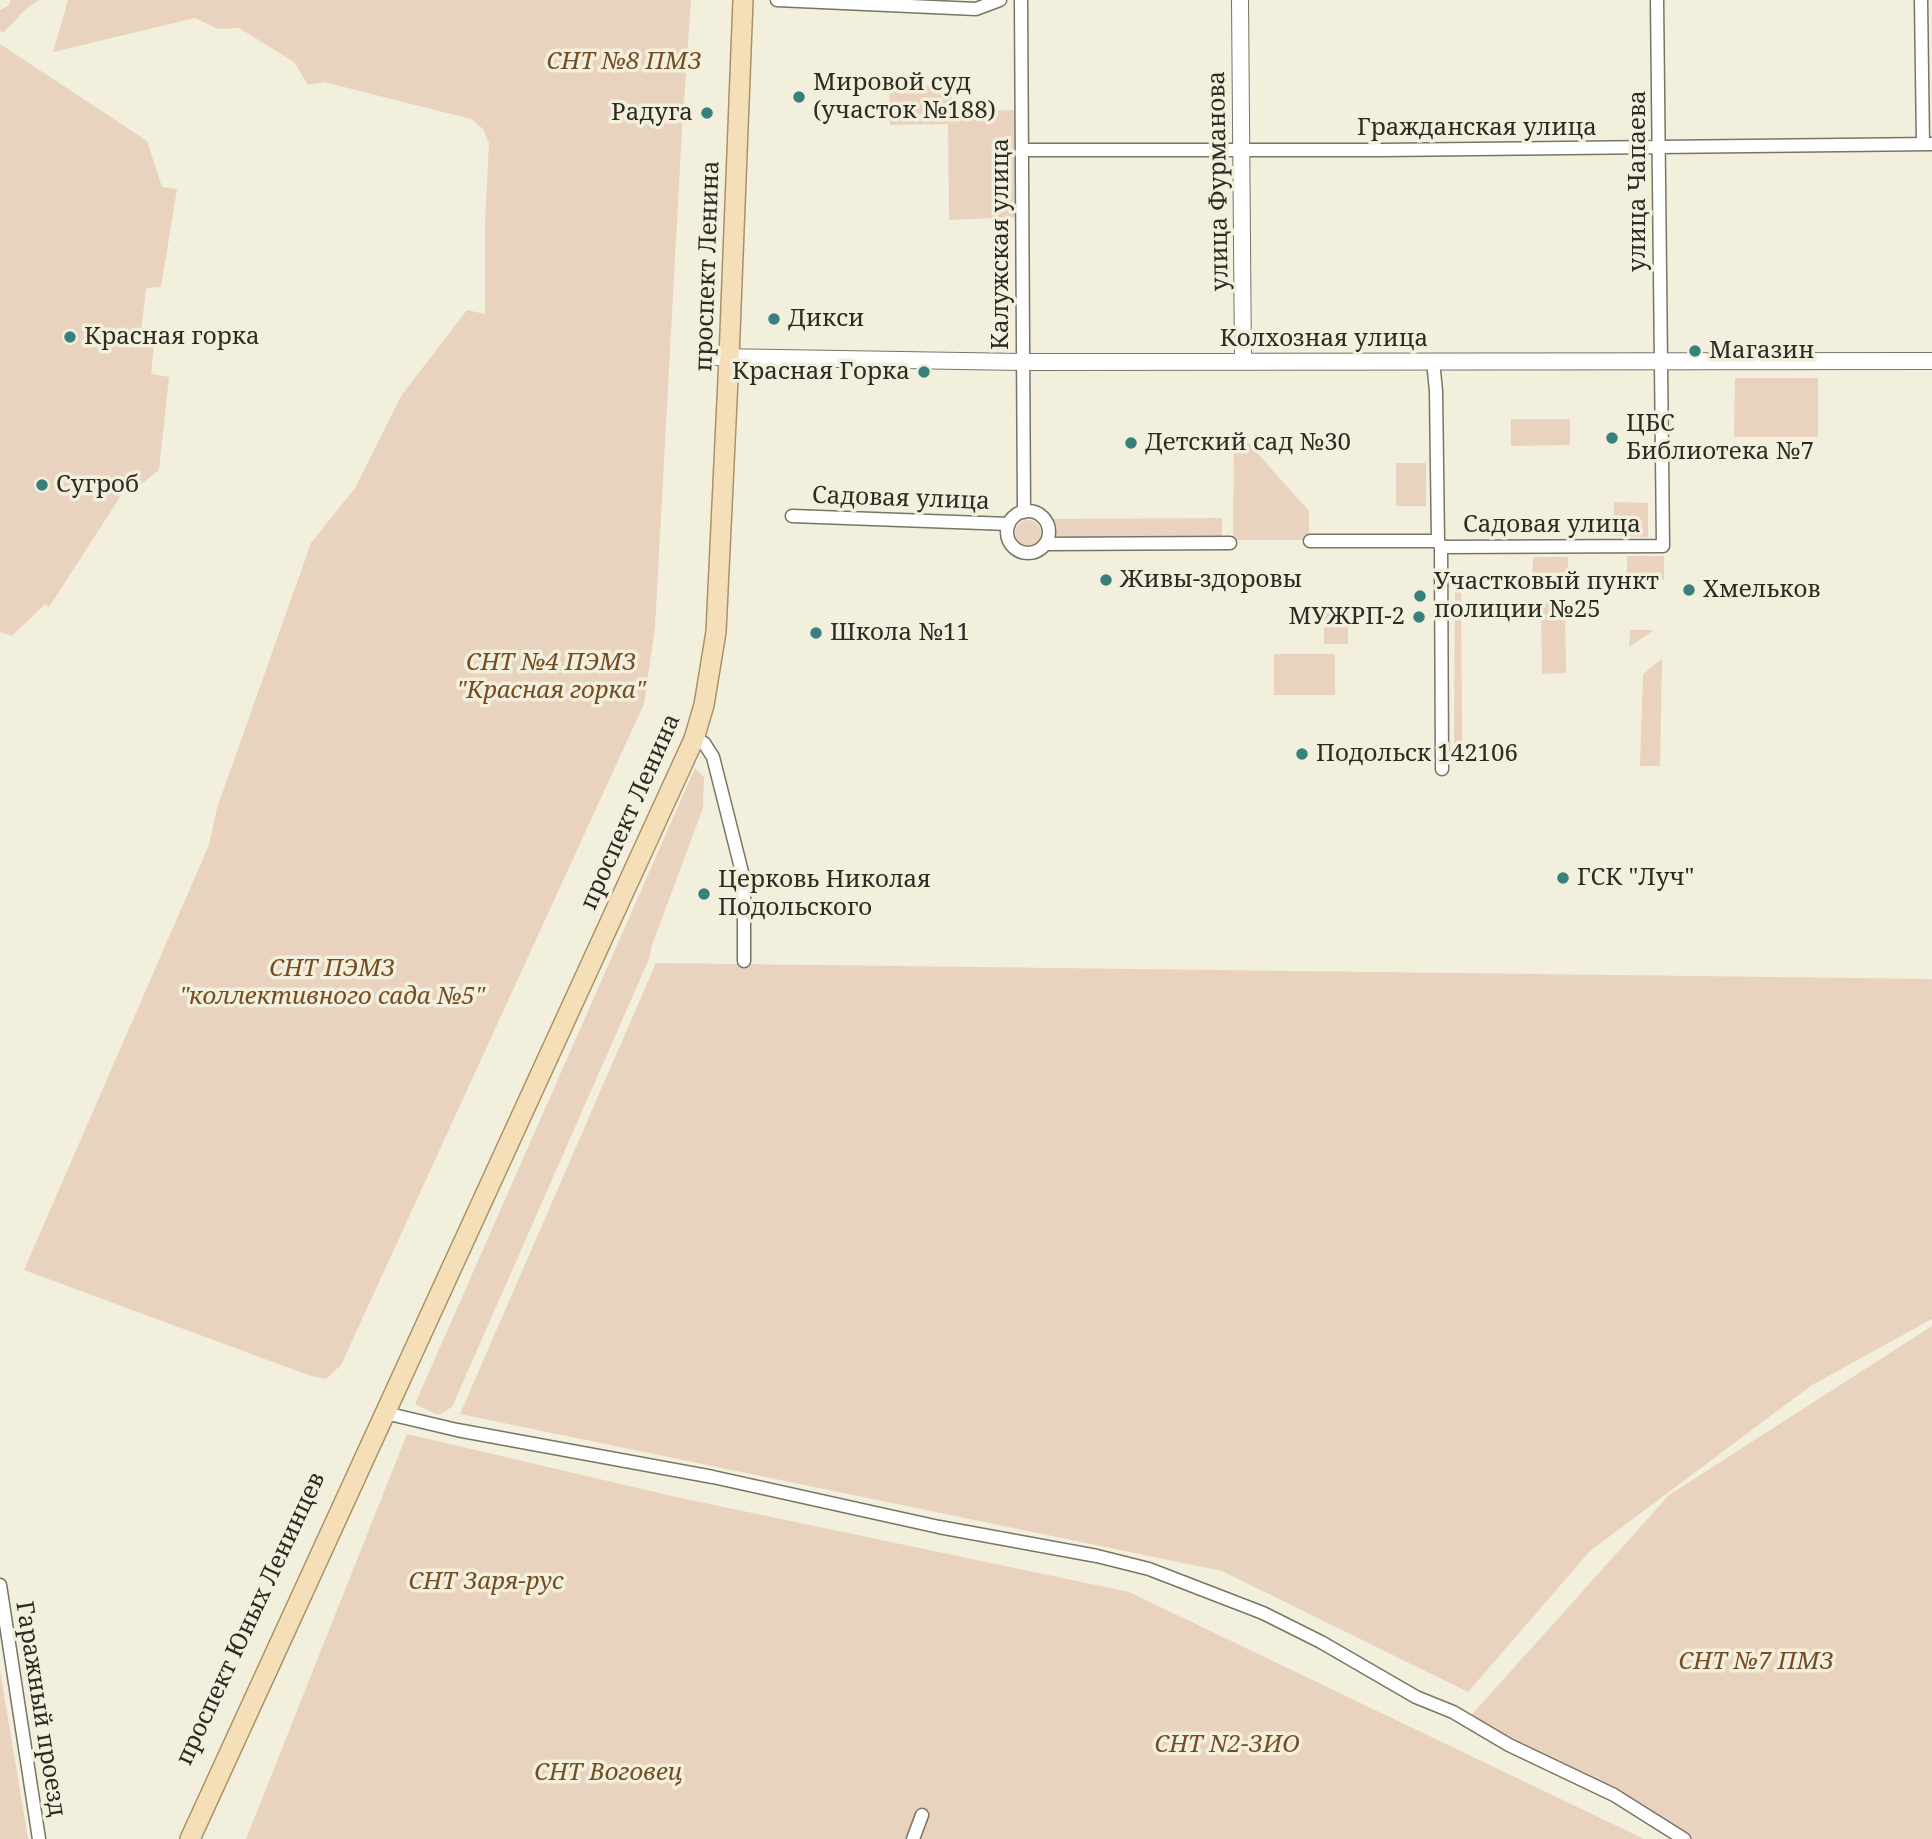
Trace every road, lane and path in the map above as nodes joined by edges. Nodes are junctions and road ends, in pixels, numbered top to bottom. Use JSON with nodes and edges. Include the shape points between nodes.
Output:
{"nodes":[{"id":1,"x":730,"y":0,"type":"edge"},
{"id":2,"x":743,"y":0,"type":"edge"},
{"id":3,"x":777,"y":0,"type":"edge"},
{"id":4,"x":1000,"y":0,"type":"edge"},
{"id":5,"x":1021,"y":0,"type":"edge"},
{"id":6,"x":1240,"y":0,"type":"edge"},
{"id":7,"x":1657,"y":0,"type":"edge"},
{"id":8,"x":1920,"y":0,"type":"edge"},
{"id":9,"x":1927,"y":144,"type":"edge"},
{"id":10,"x":1660,"y":148,"type":"junction"},
{"id":11,"x":1022,"y":150,"type":"junction"},
{"id":12,"x":1243,"y":150,"type":"junction"},
{"id":13,"x":723,"y":357,"type":"junction"},
{"id":14,"x":1433,"y":361,"type":"junction"},
{"id":15,"x":1662,"y":361,"type":"junction"},
{"id":16,"x":1932,"y":361,"type":"edge"},
{"id":17,"x":1023,"y":362,"type":"junction"},
{"id":18,"x":1243,"y":362,"type":"junction"},
{"id":19,"x":1024,"y":512,"type":"junction"},
{"id":20,"x":792,"y":516,"type":"dead end"},
{"id":21,"x":1009,"y":524,"type":"junction"},
{"id":22,"x":1310,"y":541,"type":"dead end"},
{"id":23,"x":1230,"y":543,"type":"dead end"},
{"id":24,"x":1045,"y":544,"type":"junction"},
{"id":25,"x":1440,"y":544,"type":"junction"},
{"id":26,"x":1663,"y":546,"type":"joint"},
{"id":27,"x":694,"y":739,"type":"junction"},
{"id":28,"x":1442,"y":769,"type":"dead end"},
{"id":29,"x":744,"y":961,"type":"dead end"},
{"id":30,"x":377,"y":1420,"type":"junction"},
{"id":31,"x":0,"y":1585,"type":"edge"},
{"id":32,"x":922,"y":1815,"type":"dead end"},
{"id":33,"x":39,"y":1839,"type":"edge"},
{"id":34,"x":178,"y":1839,"type":"edge"},
{"id":35,"x":190,"y":1839,"type":"edge"},
{"id":36,"x":913,"y":1839,"type":"edge"},
{"id":37,"x":1684,"y":1839,"type":"edge"}],
"edges":[{"from":1,"to":13,"type":"main road","name":"проспект Ленина"},
{"from":2,"to":13,"type":"main road","name":"проспект Ленина"},
{"from":3,"to":4,"type":"street","via":[[976,9]]},
{"from":5,"to":11,"type":"street","name":"Калужская улица"},
{"from":6,"to":12,"type":"street","name":"улица Фурманова"},
{"from":7,"to":10,"type":"street","name":"улица Чапаева"},
{"from":8,"to":9,"type":"street"},
{"from":9,"to":10,"type":"street","name":"Гражданская улица"},
{"from":10,"to":12,"type":"street","name":"Гражданская улица"},
{"from":10,"to":15,"type":"street","name":"улица Чапаева"},
{"from":11,"to":12,"type":"street","name":"Гражданская улица"},
{"from":11,"to":17,"type":"street","name":"Калужская улица"},
{"from":12,"to":18,"type":"street","name":"улица Фурманова"},
{"from":13,"to":17,"type":"street","name":"Колхозная улица"},
{"from":13,"to":27,"type":"main road","name":"проспект Ленина","via":[[716,632]]},
{"from":13,"to":30,"type":"main road","name":"проспект Ленина","via":[[704,629],[693,701],[678,745]]},
{"from":14,"to":15,"type":"street","name":"Колхозная улица"},
{"from":14,"to":18,"type":"street","name":"Колхозная улица"},
{"from":14,"to":25,"type":"street"},
{"from":15,"to":16,"type":"street","name":"Колхозная улица"},
{"from":15,"to":26,"type":"street","name":"улица Чапаева"},
{"from":17,"to":18,"type":"street","name":"Колхозная улица"},
{"from":17,"to":19,"type":"street","name":"Калужская улица"},
{"from":19,"to":21,"type":"street"},
{"from":19,"to":24,"type":"street","via":[[1043,519],[1048,531]]},
{"from":20,"to":21,"type":"street","name":"Садовая улица"},
{"from":21,"to":24,"type":"street","via":[[1008,538],[1015,549],[1034,552]]},
{"from":22,"to":25,"type":"street","name":"Садовая улица"},
{"from":23,"to":24,"type":"street"},
{"from":25,"to":26,"type":"street","name":"Садовая улица"},
{"from":25,"to":28,"type":"street"},
{"from":27,"to":29,"type":"street","via":[[704,743],[713,757],[744,880]]},
{"from":27,"to":30,"type":"main road","name":"проспект Ленина"},
{"from":30,"to":34,"type":"main road","name":"проспект Юных Ленинцев"},
{"from":30,"to":35,"type":"main road","name":"проспект Юных Ленинцев"},
{"from":30,"to":37,"type":"street","via":[[404,1419],[713,1476],[1149,1569],[1310,1636],[1416,1697],[1614,1795]]},
{"from":31,"to":33,"type":"street","name":"Гаражный проезд"},
{"from":32,"to":36,"type":"street"}]}
